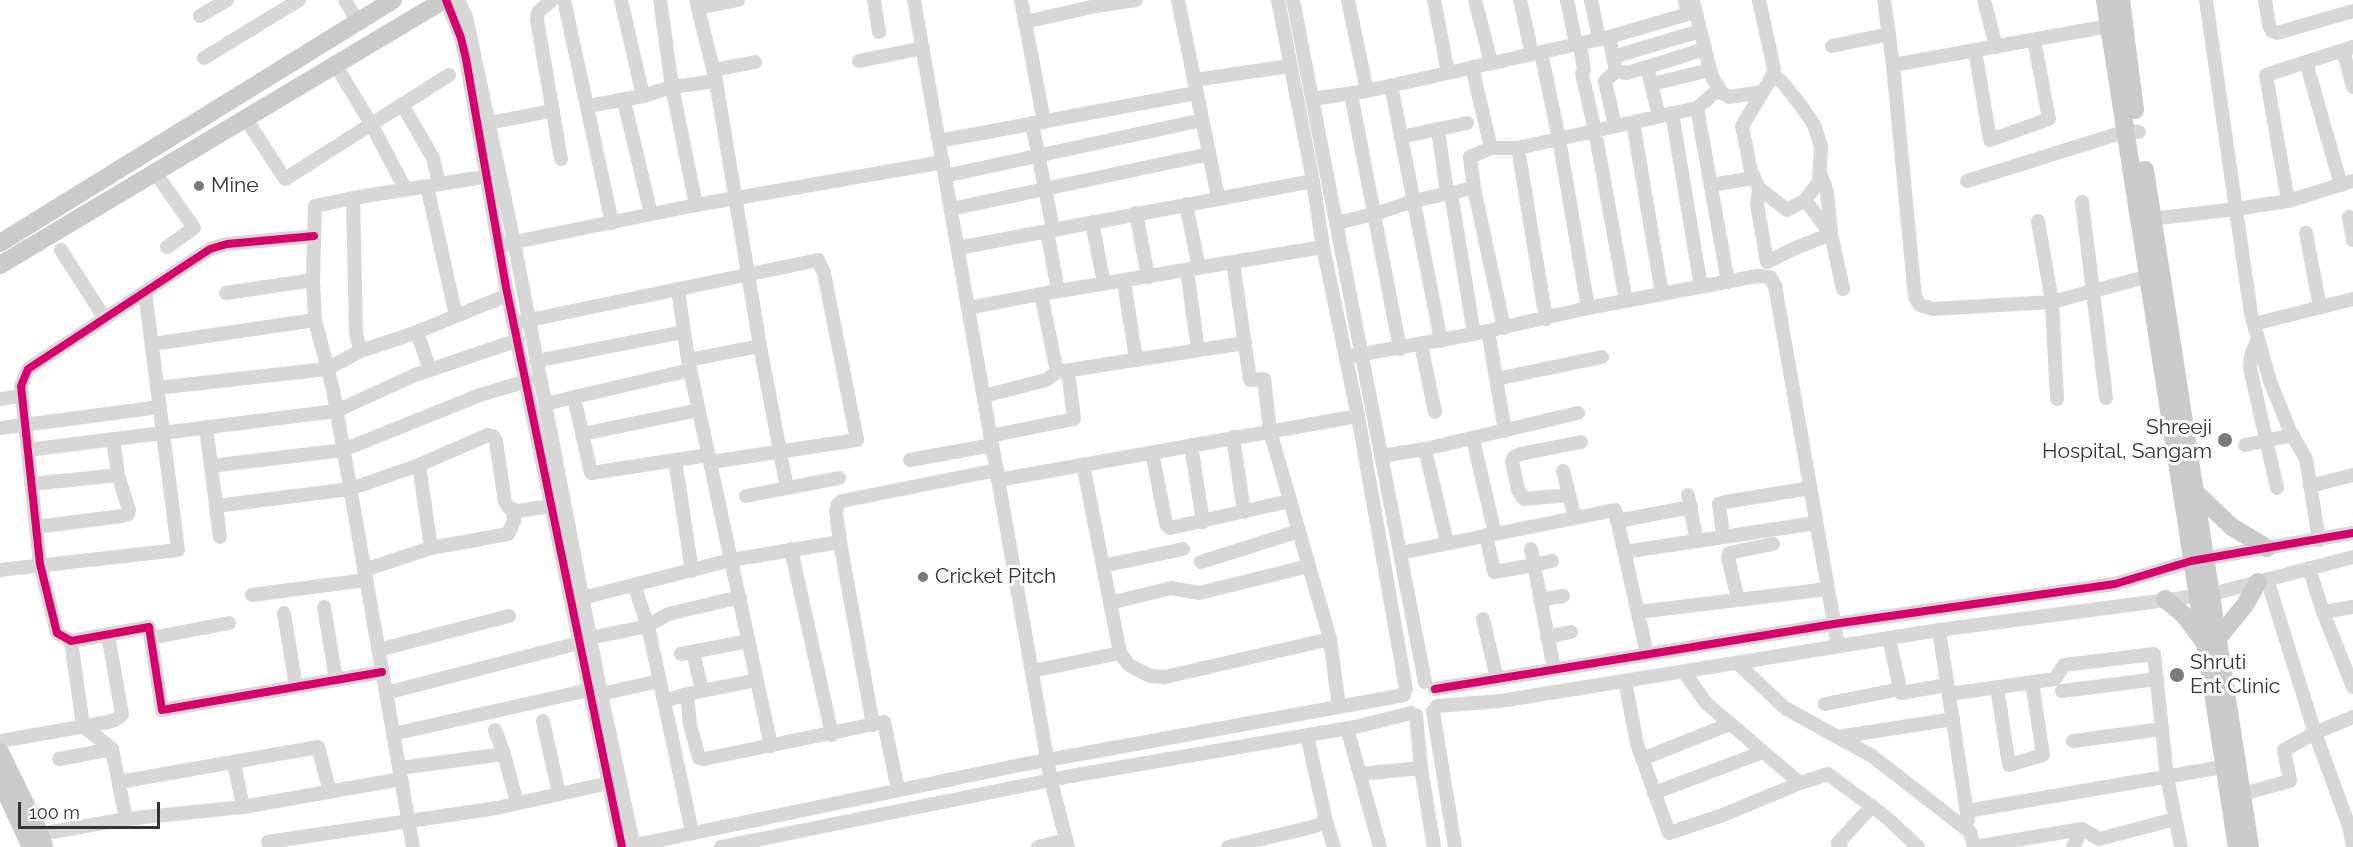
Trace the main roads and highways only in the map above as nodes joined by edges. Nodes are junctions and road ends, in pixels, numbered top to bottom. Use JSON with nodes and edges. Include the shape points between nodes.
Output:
{"nodes":[{"id":1,"x":393,"y":0,"type":"edge"},
{"id":2,"x":445,"y":0,"type":"edge"},
{"id":3,"x":2105,"y":0,"type":"edge"},
{"id":4,"x":2121,"y":0,"type":"edge"},
{"id":5,"x":2133,"y":132,"type":"junction"},
{"id":6,"x":0,"y":243,"type":"edge"},
{"id":7,"x":0,"y":265,"type":"edge"},
{"id":8,"x":2154,"y":275,"type":"junction"},
{"id":9,"x":2195,"y":492,"type":"junction"},
{"id":10,"x":2267,"y":548,"type":"road end"},
{"id":11,"x":2199,"y":560,"type":"junction"},
{"id":12,"x":2262,"y":580,"type":"road end"},
{"id":13,"x":2165,"y":599,"type":"road end"},
{"id":14,"x":2212,"y":640,"type":"junction"},
{"id":15,"x":2231,"y":765,"type":"junction"},
{"id":16,"x":1,"y":766,"type":"edge"},
{"id":17,"x":34,"y":844,"type":"edge"},
{"id":18,"x":2237,"y":847,"type":"edge"},
{"id":19,"x":2250,"y":847,"type":"edge"}],
"edges":[{"from":1,"to":6,"type":"main road"},
{"from":2,"to":7,"type":"main road"},
{"from":3,"to":5,"type":"main road"},
{"from":4,"to":5,"type":"main road"},
{"from":5,"to":8,"type":"main road"},
{"from":8,"to":9,"type":"main road"},
{"from":8,"to":11,"type":"main road"},
{"from":9,"to":10,"type":"main road","via":[[2232,527]]},
{"from":9,"to":11,"type":"main road"},
{"from":11,"to":14,"type":"main road"},
{"from":12,"to":14,"type":"main road"},
{"from":13,"to":14,"type":"main road"},
{"from":14,"to":15,"type":"main road"},
{"from":15,"to":18,"type":"main road"},
{"from":15,"to":19,"type":"main road","via":[[2242,794]]},
{"from":16,"to":17,"type":"main road"}]}
